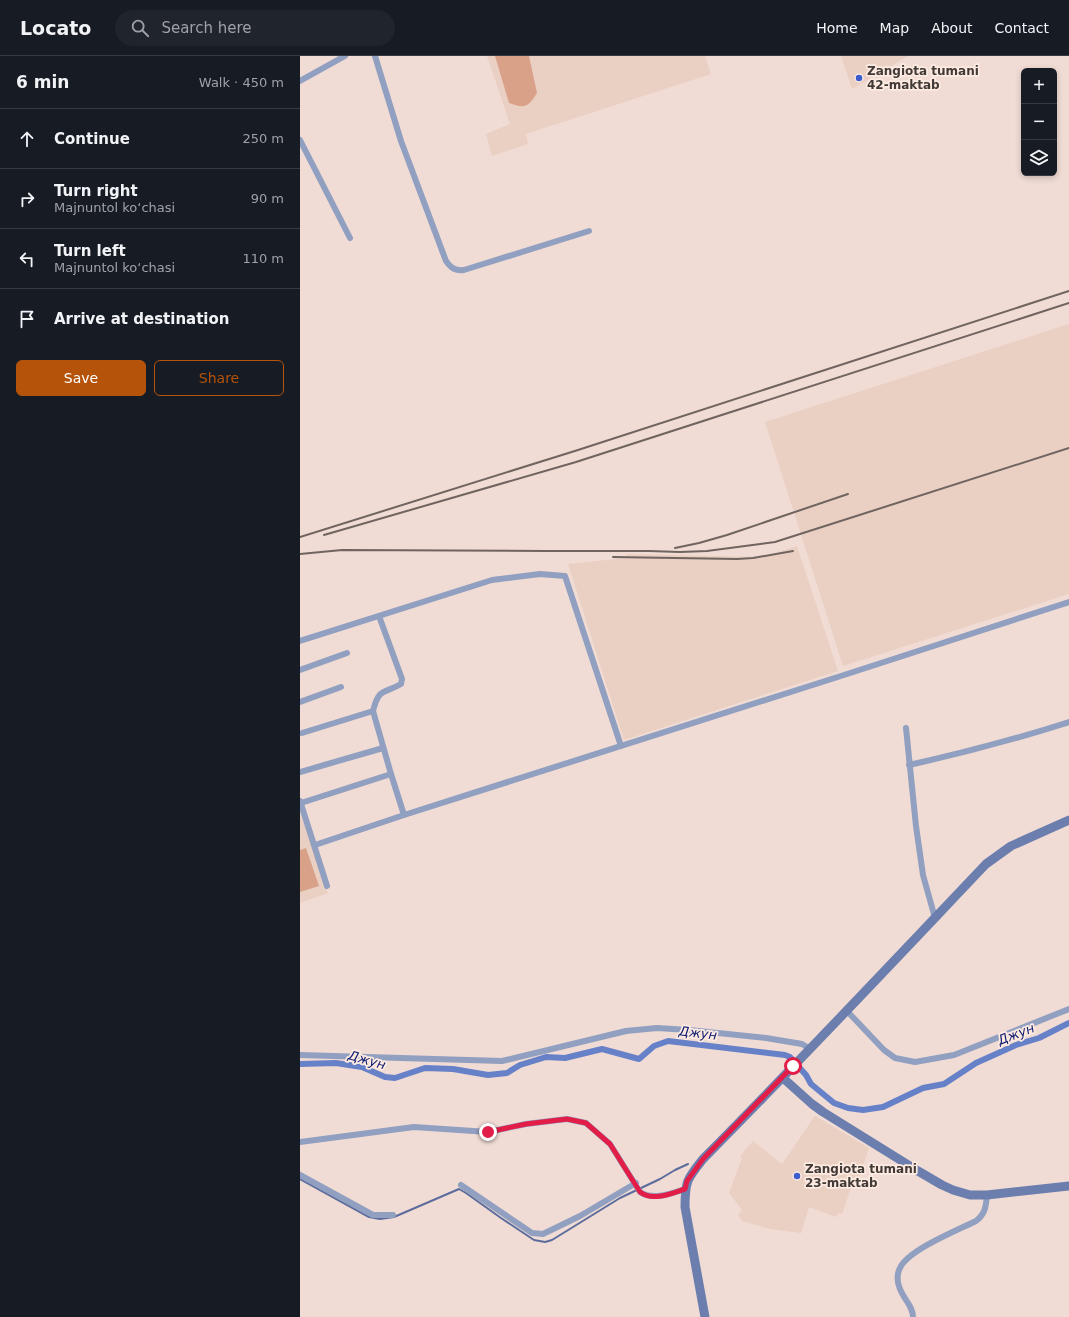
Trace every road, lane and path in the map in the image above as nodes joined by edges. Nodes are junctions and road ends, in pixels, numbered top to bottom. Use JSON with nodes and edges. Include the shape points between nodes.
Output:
{"nodes":[{"id":1,"x":345,"y":56,"type":"edge"},
{"id":2,"x":375,"y":56,"type":"edge"},
{"id":3,"x":300,"y":81,"type":"edge"},
{"id":4,"x":300,"y":140,"type":"edge"},
{"id":5,"x":589,"y":231,"type":"dead end"},
{"id":6,"x":350,"y":238,"type":"dead end"},
{"id":7,"x":1069,"y":602,"type":"edge"},
{"id":8,"x":379,"y":616,"type":"junction"},
{"id":9,"x":300,"y":641,"type":"edge"},
{"id":10,"x":347,"y":653,"type":"dead end"},
{"id":11,"x":300,"y":670,"type":"edge"},
{"id":12,"x":341,"y":687,"type":"dead end"},
{"id":13,"x":300,"y":702,"type":"edge"},
{"id":14,"x":373,"y":711,"type":"junction"},
{"id":15,"x":1069,"y":722,"type":"edge"},
{"id":16,"x":906,"y":728,"type":"dead end"},
{"id":17,"x":301,"y":731,"type":"edge"},
{"id":18,"x":621,"y":746,"type":"junction"},
{"id":19,"x":384,"y":748,"type":"junction"},
{"id":20,"x":909,"y":765,"type":"junction"},
{"id":21,"x":300,"y":772,"type":"edge"},
{"id":22,"x":391,"y":774,"type":"junction"},
{"id":23,"x":300,"y":802,"type":"edge"},
{"id":24,"x":404,"y":815,"type":"junction"},
{"id":25,"x":1069,"y":820,"type":"edge"},
{"id":26,"x":315,"y":845,"type":"junction"},
{"id":27,"x":327,"y":886,"type":"dead end"},
{"id":28,"x":935,"y":918,"type":"junction"},
{"id":29,"x":1069,"y":1008,"type":"edge"},
{"id":30,"x":847,"y":1012,"type":"junction"},
{"id":31,"x":810,"y":1049,"type":"junction"},
{"id":32,"x":300,"y":1055,"type":"edge"},
{"id":33,"x":783,"y":1078,"type":"junction"},
{"id":34,"x":300,"y":1142,"type":"edge"},
{"id":35,"x":300,"y":1175,"type":"edge"},
{"id":36,"x":461,"y":1185,"type":"dead end"},
{"id":37,"x":1069,"y":1186,"type":"edge"},
{"id":38,"x":638,"y":1187,"type":"junction"},
{"id":39,"x":685,"y":1189,"type":"junction"},
{"id":40,"x":987,"y":1195,"type":"junction"},
{"id":41,"x":393,"y":1215,"type":"dead end"},
{"id":42,"x":705,"y":1317,"type":"edge"},
{"id":43,"x":913,"y":1317,"type":"edge"}],
"edges":[{"from":1,"to":3,"type":"street"},
{"from":2,"to":5,"type":"street","via":[[401,141],[446,261],[451,268],[464,270]]},
{"from":4,"to":6,"type":"street"},
{"from":7,"to":18,"type":"street"},
{"from":8,"to":9,"type":"street"},
{"from":8,"to":14,"type":"street","via":[[402,679],[401,684],[378,695]]},
{"from":8,"to":18,"type":"street","via":[[492,580],[540,574],[565,576]]},
{"from":10,"to":11,"type":"street"},
{"from":12,"to":13,"type":"street"},
{"from":14,"to":17,"type":"street"},
{"from":14,"to":19,"type":"street"},
{"from":15,"to":20,"type":"street","via":[[1034,734]]},
{"from":16,"to":20,"type":"street"},
{"from":18,"to":24,"type":"street"},
{"from":19,"to":21,"type":"street"},
{"from":19,"to":22,"type":"street"},
{"from":20,"to":28,"type":"street","via":[[923,875]]},
{"from":22,"to":23,"type":"street"},
{"from":22,"to":24,"type":"street"},
{"from":23,"to":26,"type":"street"},
{"from":24,"to":26,"type":"street"},
{"from":25,"to":28,"type":"main road","via":[[1011,846],[986,864]]},
{"from":26,"to":27,"type":"street"},
{"from":28,"to":30,"type":"main road"},
{"from":29,"to":30,"type":"street","via":[[954,1055],[915,1062],[895,1058],[884,1050]]},
{"from":30,"to":31,"type":"main road"},
{"from":31,"to":32,"type":"street","via":[[802,1044],[766,1038],[657,1028],[626,1031],[502,1061]]},
{"from":31,"to":33,"type":"main road"},
{"from":33,"to":39,"type":"main road","via":[[703,1159],[687,1181]]},
{"from":33,"to":40,"type":"main road","via":[[823,1112],[942,1185],[970,1194]]},
{"from":34,"to":38,"type":"street","via":[[414,1127],[488,1132],[567,1119],[586,1123],[610,1144]]},
{"from":35,"to":41,"type":"street","via":[[373,1215]]},
{"from":36,"to":38,"type":"street","via":[[532,1234],[543,1234]]},
{"from":37,"to":40,"type":"main road"},
{"from":38,"to":39,"type":"street","via":[[645,1195],[664,1196]]},
{"from":39,"to":42,"type":"main road","via":[[685,1207]]},
{"from":40,"to":43,"type":"street","via":[[986,1210],[981,1217],[934,1241],[909,1257],[900,1267],[899,1287],[913,1310]]}]}
